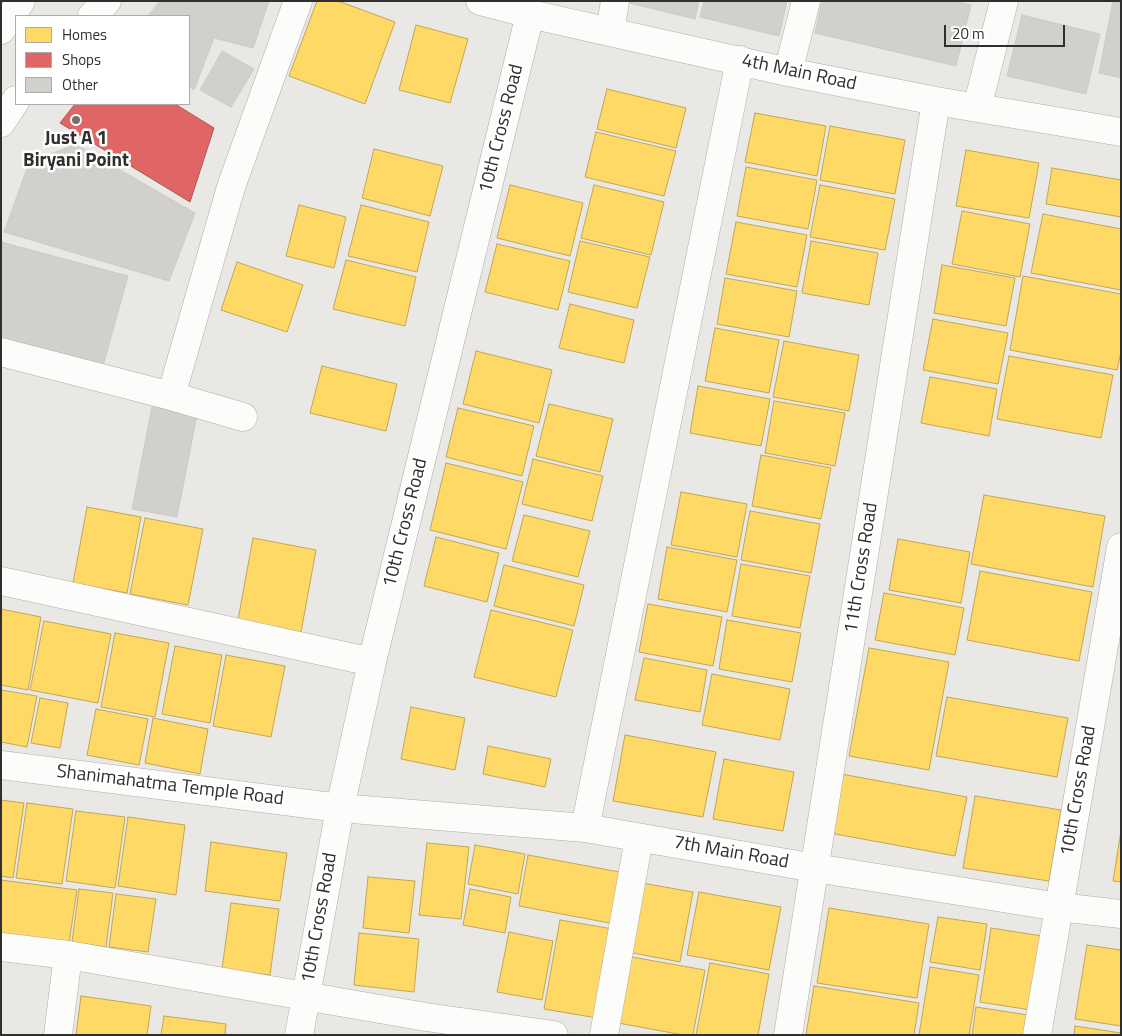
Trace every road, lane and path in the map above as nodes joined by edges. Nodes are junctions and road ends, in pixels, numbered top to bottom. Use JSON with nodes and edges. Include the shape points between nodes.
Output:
{"nodes":[{"id":1,"x":21,"y":1,"type":"edge"},
{"id":2,"x":107,"y":1,"type":"edge"},
{"id":3,"x":298,"y":1,"type":"edge"},
{"id":4,"x":480,"y":1,"type":"edge"},
{"id":5,"x":615,"y":1,"type":"edge"},
{"id":6,"x":806,"y":1,"type":"edge"},
{"id":7,"x":1004,"y":1,"type":"edge"},
{"id":8,"x":530,"y":14,"type":"junction"},
{"id":9,"x":93,"y":15,"type":"edge"},
{"id":10,"x":1,"y":30,"type":"edge"},
{"id":11,"x":610,"y":32,"type":"junction"},
{"id":12,"x":740,"y":60,"type":"junction"},
{"id":13,"x":788,"y":72,"type":"junction"},
{"id":14,"x":936,"y":101,"type":"junction"},
{"id":15,"x":15,"y":102,"type":"edge"},
{"id":16,"x":977,"y":108,"type":"junction"},
{"id":17,"x":1,"y":123,"type":"edge"},
{"id":18,"x":1121,"y":132,"type":"edge"},
{"id":19,"x":1,"y":352,"type":"edge"},
{"id":20,"x":171,"y":396,"type":"junction"},
{"id":21,"x":243,"y":417,"type":"dead end"},
{"id":22,"x":1121,"y":547,"type":"edge"},
{"id":23,"x":1,"y":580,"type":"edge"},
{"id":24,"x":372,"y":662,"type":"junction"},
{"id":25,"x":1,"y":765,"type":"edge"},
{"id":26,"x":340,"y":808,"type":"junction"},
{"id":27,"x":586,"y":828,"type":"junction"},
{"id":28,"x":639,"y":838,"type":"junction"},
{"id":29,"x":815,"y":868,"type":"junction"},
{"id":30,"x":1059,"y":907,"type":"junction"},
{"id":31,"x":1121,"y":914,"type":"edge"},
{"id":32,"x":1,"y":947,"type":"edge"},
{"id":33,"x":68,"y":955,"type":"junction"},
{"id":34,"x":307,"y":996,"type":"junction"},
{"id":35,"x":425,"y":1026,"type":"edge"},
{"id":36,"x":58,"y":1035,"type":"edge"},
{"id":37,"x":299,"y":1035,"type":"edge"},
{"id":38,"x":554,"y":1035,"type":"edge"},
{"id":39,"x":604,"y":1035,"type":"edge"},
{"id":40,"x":788,"y":1035,"type":"edge"},
{"id":41,"x":1037,"y":1035,"type":"edge"}],
"edges":[{"from":1,"to":10,"type":"street"},
{"from":2,"to":9,"type":"street"},
{"from":3,"to":20,"type":"street","via":[[231,187]]},
{"from":4,"to":8,"type":"street","name":"4th Main Road"},
{"from":5,"to":11,"type":"street"},
{"from":6,"to":13,"type":"street"},
{"from":7,"to":16,"type":"street"},
{"from":8,"to":11,"type":"street","name":"4th Main Road"},
{"from":8,"to":24,"type":"street","name":"10th Cross Road"},
{"from":11,"to":12,"type":"street","name":"4th Main Road"},
{"from":12,"to":13,"type":"street","name":"4th Main Road"},
{"from":12,"to":27,"type":"street"},
{"from":13,"to":14,"type":"street","name":"4th Main Road"},
{"from":14,"to":16,"type":"street","name":"4th Main Road"},
{"from":14,"to":29,"type":"street","name":"11th Cross Road"},
{"from":15,"to":17,"type":"street"},
{"from":16,"to":18,"type":"street","name":"4th Main Road"},
{"from":19,"to":20,"type":"street"},
{"from":20,"to":21,"type":"street"},
{"from":22,"to":30,"type":"street","name":"10th Cross Road"},
{"from":23,"to":24,"type":"street"},
{"from":24,"to":26,"type":"street","name":"10th Cross Road"},
{"from":25,"to":26,"type":"street","name":"Shanimahatma Temple Road"},
{"from":26,"to":27,"type":"street","name":"7th Main Road"},
{"from":26,"to":34,"type":"street","name":"10th Cross Road"},
{"from":27,"to":28,"type":"street","name":"7th Main Road"},
{"from":28,"to":29,"type":"street","name":"7th Main Road"},
{"from":28,"to":39,"type":"street"},
{"from":29,"to":30,"type":"street","name":"7th Main Road"},
{"from":29,"to":40,"type":"street","name":"11th Cross Road"},
{"from":30,"to":31,"type":"street","name":"7th Main Road"},
{"from":30,"to":41,"type":"street","name":"10th Cross Road"},
{"from":32,"to":33,"type":"street"},
{"from":33,"to":34,"type":"street"},
{"from":33,"to":36,"type":"street"},
{"from":34,"to":35,"type":"street"},
{"from":34,"to":37,"type":"street","name":"10th Cross Road"},
{"from":35,"to":38,"type":"street"}]}
